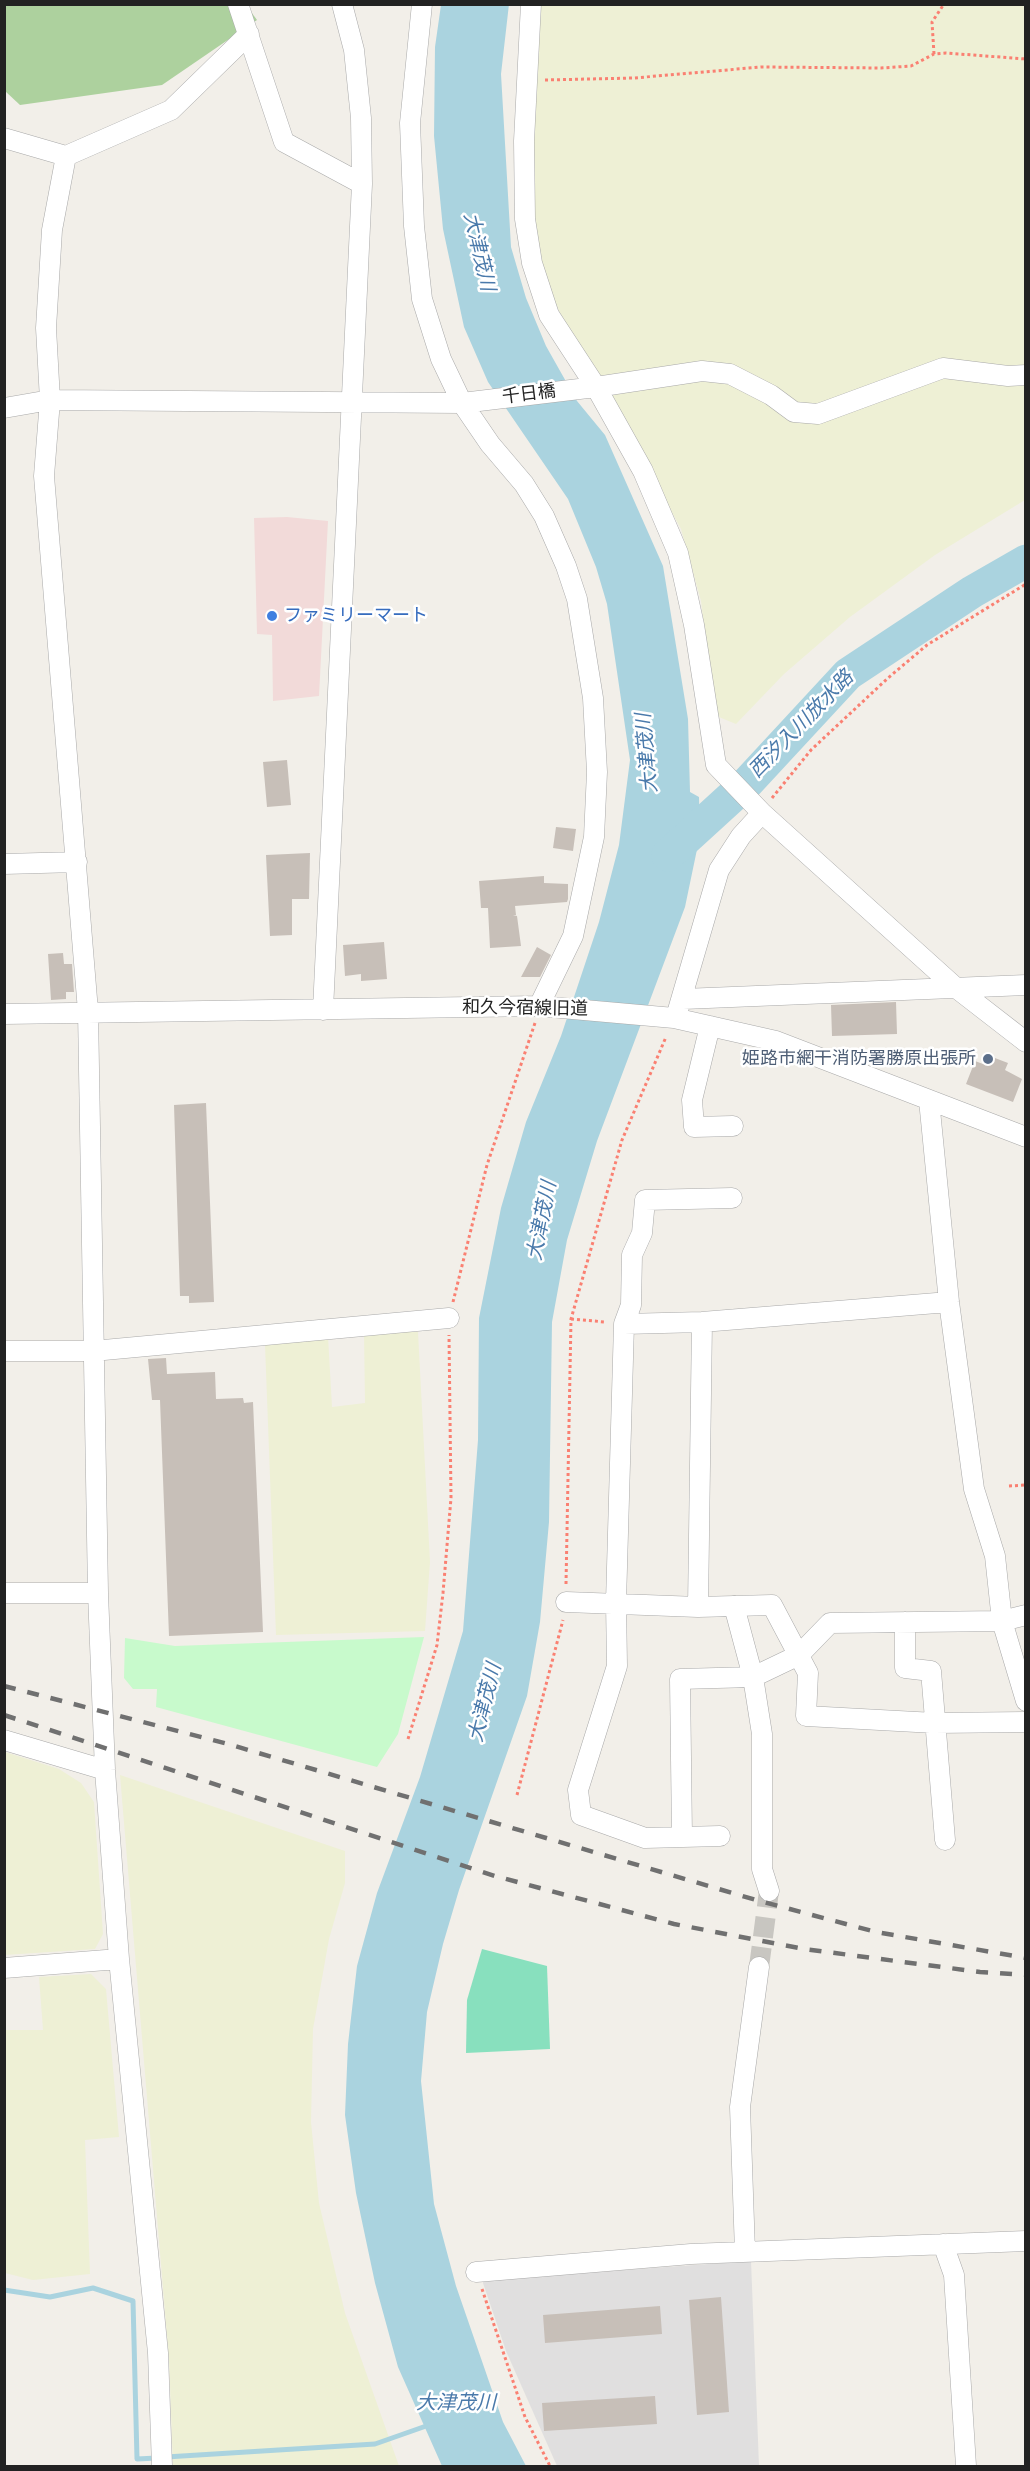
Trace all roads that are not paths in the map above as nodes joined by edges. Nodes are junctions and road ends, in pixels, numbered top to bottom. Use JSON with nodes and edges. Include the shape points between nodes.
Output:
{"nodes":[{"id":1,"x":238,"y":4,"type":"edge"},
{"id":2,"x":342,"y":4,"type":"edge"},
{"id":3,"x":422,"y":4,"type":"edge"},
{"id":4,"x":531,"y":4,"type":"edge"},
{"id":5,"x":249,"y":34,"type":"junction"},
{"id":6,"x":4,"y":138,"type":"edge"},
{"id":7,"x":66,"y":156,"type":"junction"},
{"id":8,"x":362,"y":184,"type":"junction"},
{"id":9,"x":1026,"y":375,"type":"edge"},
{"id":10,"x":596,"y":387,"type":"junction"},
{"id":11,"x":50,"y":400,"type":"junction"},
{"id":12,"x":353,"y":403,"type":"junction"},
{"id":13,"x":462,"y":403,"type":"junction"},
{"id":14,"x":4,"y":408,"type":"edge"},
{"id":15,"x":762,"y":813,"type":"junction"},
{"id":16,"x":77,"y":862,"type":"junction"},
{"id":17,"x":4,"y":864,"type":"edge"},
{"id":18,"x":1026,"y":985,"type":"edge"},
{"id":19,"x":955,"y":987,"type":"junction"},
{"id":20,"x":683,"y":999,"type":"junction"},
{"id":21,"x":539,"y":1006,"type":"junction"},
{"id":22,"x":323,"y":1010,"type":"junction"},
{"id":23,"x":88,"y":1011,"type":"junction"},
{"id":24,"x":4,"y":1014,"type":"edge"},
{"id":25,"x":674,"y":1018,"type":"junction"},
{"id":26,"x":710,"y":1026,"type":"junction"},
{"id":27,"x":1026,"y":1042,"type":"edge"},
{"id":28,"x":929,"y":1100,"type":"junction"},
{"id":29,"x":733,"y":1126,"type":"dead end"},
{"id":30,"x":1026,"y":1137,"type":"edge"},
{"id":31,"x":732,"y":1198,"type":"dead end"},
{"id":32,"x":949,"y":1302,"type":"junction"},
{"id":33,"x":449,"y":1318,"type":"road end"},
{"id":34,"x":702,"y":1322,"type":"junction"},
{"id":35,"x":624,"y":1324,"type":"junction"},
{"id":36,"x":4,"y":1351,"type":"edge"},
{"id":37,"x":93,"y":1352,"type":"junction"},
{"id":38,"x":4,"y":1593,"type":"edge"},
{"id":39,"x":98,"y":1593,"type":"junction"},
{"id":40,"x":566,"y":1602,"type":"road end"},
{"id":41,"x":616,"y":1602,"type":"junction"},
{"id":42,"x":734,"y":1606,"type":"junction"},
{"id":43,"x":698,"y":1607,"type":"junction"},
{"id":44,"x":1026,"y":1615,"type":"edge"},
{"id":45,"x":1002,"y":1621,"type":"junction"},
{"id":46,"x":905,"y":1622,"type":"junction"},
{"id":47,"x":799,"y":1655,"type":"junction"},
{"id":48,"x":753,"y":1677,"type":"junction"},
{"id":49,"x":1026,"y":1701,"type":"edge"},
{"id":50,"x":935,"y":1722,"type":"junction"},
{"id":51,"x":1026,"y":1722,"type":"edge"},
{"id":52,"x":4,"y":1740,"type":"edge"},
{"id":53,"x":105,"y":1770,"type":"junction"},
{"id":54,"x":720,"y":1836,"type":"dead end"},
{"id":55,"x":682,"y":1837,"type":"junction"},
{"id":56,"x":945,"y":1839,"type":"dead end"},
{"id":57,"x":769,"y":1891,"type":"tunnel mouth"},
{"id":58,"x":119,"y":1959,"type":"junction"},
{"id":59,"x":759,"y":1967,"type":"tunnel mouth"},
{"id":60,"x":4,"y":1968,"type":"edge"},
{"id":61,"x":1026,"y":2241,"type":"edge"},
{"id":62,"x":943,"y":2244,"type":"junction"},
{"id":63,"x":745,"y":2252,"type":"junction"},
{"id":64,"x":476,"y":2272,"type":"road end"},
{"id":65,"x":162,"y":2466,"type":"edge"},
{"id":66,"x":966,"y":2466,"type":"edge"}],
"edges":[{"from":1,"to":5,"type":"street"},
{"from":2,"to":8,"type":"street","via":[[354,50],[362,118]]},
{"from":3,"to":13,"type":"street","via":[[410,123],[414,226],[422,299],[441,359]]},
{"from":4,"to":10,"type":"street","via":[[524,141],[525,219],[532,263],[549,315]]},
{"from":5,"to":7,"type":"street","via":[[171,110]]},
{"from":5,"to":8,"type":"street","via":[[284,142]]},
{"from":6,"to":7,"type":"street"},
{"from":7,"to":11,"type":"street","via":[[52,230],[46,328]]},
{"from":8,"to":12,"type":"street"},
{"from":9,"to":10,"type":"street","name":"千日橋","via":[[943,368],[818,414],[794,412],[730,374],[702,371]]},
{"from":10,"to":13,"type":"street","name":"千日橋"},
{"from":10,"to":15,"type":"street","via":[[643,471],[678,553],[694,625],[716,765]]},
{"from":11,"to":12,"type":"street","name":"千日橋"},
{"from":11,"to":14,"type":"street","name":"千日橋"},
{"from":11,"to":16,"type":"street","via":[[44,476]]},
{"from":12,"to":13,"type":"street","name":"千日橋"},
{"from":12,"to":22,"type":"street"},
{"from":13,"to":21,"type":"street","via":[[544,516],[576,599],[593,698],[597,772],[594,837],[573,936]]},
{"from":15,"to":19,"type":"street"},
{"from":15,"to":20,"type":"street","via":[[719,870]]},
{"from":16,"to":17,"type":"street"},
{"from":16,"to":23,"type":"street"},
{"from":18,"to":19,"type":"street"},
{"from":19,"to":20,"type":"street"},
{"from":19,"to":27,"type":"street"},
{"from":20,"to":25,"type":"street"},
{"from":21,"to":22,"type":"street","name":"和久今宿線旧道"},
{"from":21,"to":25,"type":"street","name":"和久今宿線旧道"},
{"from":22,"to":23,"type":"street","name":"和久今宿線旧道"},
{"from":23,"to":24,"type":"street","name":"和久今宿線旧道"},
{"from":23,"to":37,"type":"street"},
{"from":25,"to":26,"type":"street","name":"和久今宿線旧道"},
{"from":26,"to":28,"type":"street","name":"和久今宿線旧道","via":[[776,1041]]},
{"from":26,"to":29,"type":"street","via":[[692,1100],[694,1127]]},
{"from":28,"to":30,"type":"street","name":"和久今宿線旧道"},
{"from":28,"to":32,"type":"street"},
{"from":31,"to":35,"type":"street","via":[[645,1200],[642,1233],[632,1255],[631,1305]]},
{"from":32,"to":34,"type":"street"},
{"from":32,"to":45,"type":"street","via":[[974,1489],[995,1556]]},
{"from":33,"to":37,"type":"street"},
{"from":34,"to":35,"type":"street"},
{"from":34,"to":43,"type":"street"},
{"from":35,"to":41,"type":"street"},
{"from":36,"to":37,"type":"street"},
{"from":37,"to":39,"type":"street"},
{"from":38,"to":39,"type":"street"},
{"from":39,"to":53,"type":"street"},
{"from":40,"to":41,"type":"street"},
{"from":41,"to":43,"type":"street"},
{"from":41,"to":55,"type":"street","via":[[617,1666],[578,1790],[581,1815],[645,1838]]},
{"from":42,"to":43,"type":"street"},
{"from":42,"to":47,"type":"street","via":[[772,1605]]},
{"from":42,"to":48,"type":"street"},
{"from":44,"to":45,"type":"street"},
{"from":45,"to":46,"type":"street"},
{"from":45,"to":49,"type":"street"},
{"from":46,"to":47,"type":"street","via":[[830,1623]]},
{"from":46,"to":50,"type":"street","via":[[905,1668],[931,1671]]},
{"from":47,"to":48,"type":"street"},
{"from":47,"to":50,"type":"street","via":[[808,1673],[806,1716]]},
{"from":48,"to":55,"type":"street","via":[[680,1679]]},
{"from":48,"to":57,"type":"street","via":[[762,1734],[762,1869]]},
{"from":50,"to":51,"type":"street"},
{"from":50,"to":56,"type":"street"},
{"from":52,"to":53,"type":"street"},
{"from":53,"to":58,"type":"street"},
{"from":54,"to":55,"type":"street"},
{"from":58,"to":60,"type":"street"},
{"from":58,"to":65,"type":"street","via":[[159,2353]]},
{"from":59,"to":63,"type":"street","via":[[740,2107]]},
{"from":61,"to":62,"type":"street"},
{"from":62,"to":63,"type":"street"},
{"from":62,"to":66,"type":"street","via":[[954,2275]]},
{"from":63,"to":64,"type":"street"}]}
